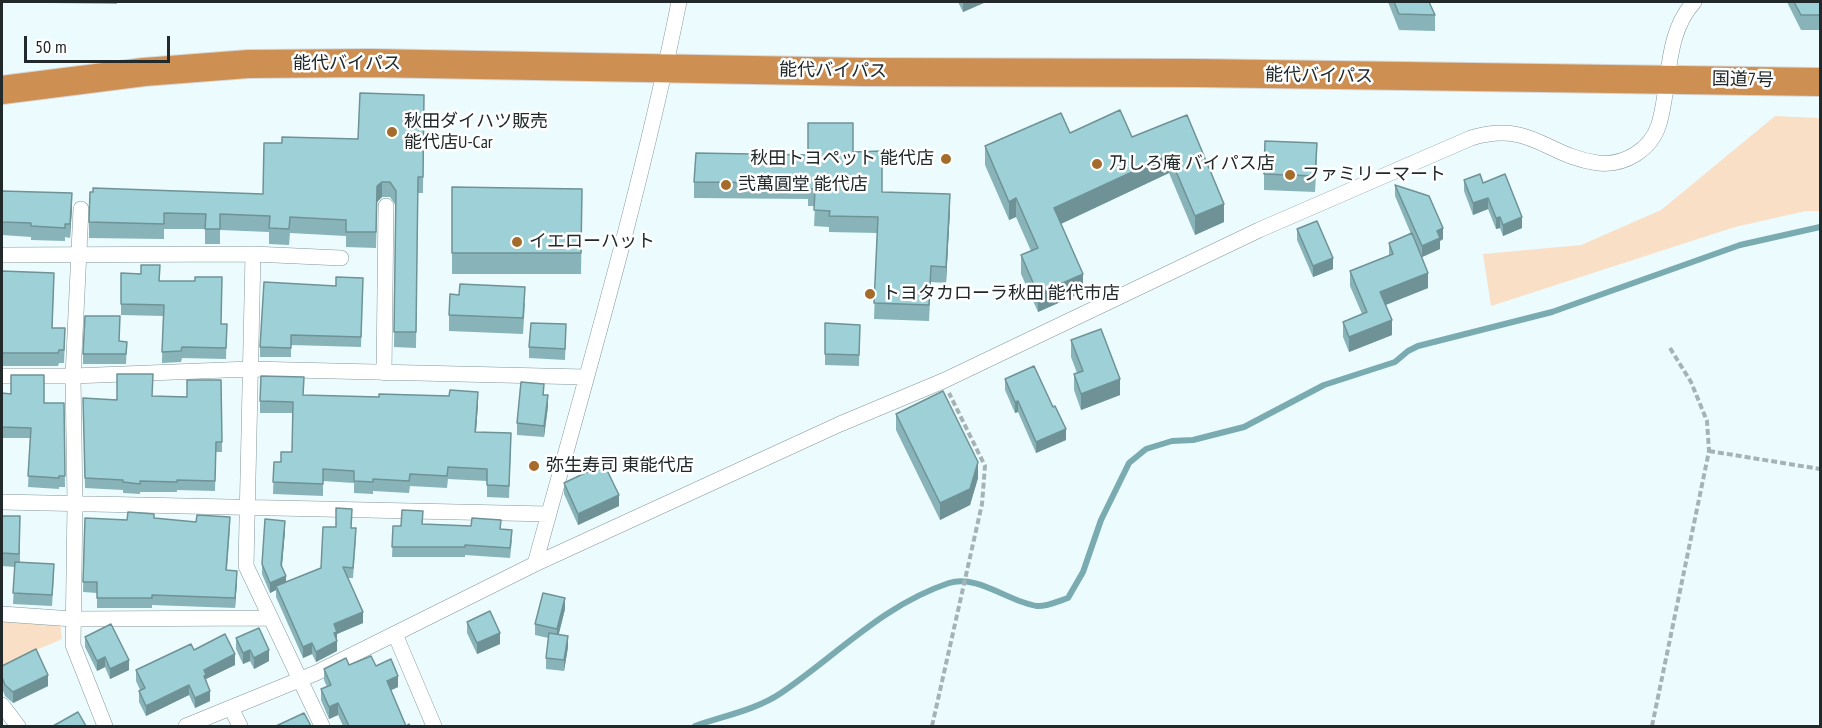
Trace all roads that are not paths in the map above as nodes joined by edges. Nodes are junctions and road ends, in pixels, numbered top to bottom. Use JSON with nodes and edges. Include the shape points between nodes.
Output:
{"nodes":[{"id":1,"x":679,"y":2,"type":"edge"},
{"id":2,"x":1694,"y":2,"type":"edge"},
{"id":3,"x":666,"y":67,"type":"junction"},
{"id":4,"x":1666,"y":79,"type":"junction"},
{"id":5,"x":1821,"y":82,"type":"edge"},
{"id":6,"x":2,"y":90,"type":"edge"},
{"id":7,"x":386,"y":206,"type":"dead end"},
{"id":8,"x":81,"y":208,"type":"dead end"},
{"id":9,"x":253,"y":254,"type":"junction"},
{"id":10,"x":2,"y":255,"type":"edge"},
{"id":11,"x":80,"y":256,"type":"junction"},
{"id":12,"x":340,"y":258,"type":"dead end"},
{"id":13,"x":250,"y":369,"type":"junction"},
{"id":14,"x":384,"y":373,"type":"junction"},
{"id":15,"x":2,"y":376,"type":"edge"},
{"id":16,"x":73,"y":376,"type":"junction"},
{"id":17,"x":585,"y":377,"type":"junction"},
{"id":18,"x":2,"y":502,"type":"edge"},
{"id":19,"x":75,"y":503,"type":"junction"},
{"id":20,"x":247,"y":507,"type":"junction"},
{"id":21,"x":549,"y":514,"type":"junction"},
{"id":22,"x":535,"y":564,"type":"junction"},
{"id":23,"x":2,"y":614,"type":"edge"},
{"id":24,"x":270,"y":618,"type":"junction"},
{"id":25,"x":73,"y":619,"type":"junction"},
{"id":26,"x":395,"y":634,"type":"junction"},
{"id":27,"x":299,"y":680,"type":"junction"},
{"id":28,"x":2,"y":705,"type":"edge"},
{"id":29,"x":231,"y":708,"type":"junction"},
{"id":30,"x":18,"y":726,"type":"edge"},
{"id":31,"x":105,"y":726,"type":"edge"},
{"id":32,"x":186,"y":726,"type":"edge"},
{"id":33,"x":240,"y":726,"type":"edge"},
{"id":34,"x":322,"y":726,"type":"edge"},
{"id":35,"x":434,"y":726,"type":"edge"}],
"edges":[{"from":1,"to":3,"type":"street"},
{"from":2,"to":4,"type":"street","via":[[1676,35]]},
{"from":3,"to":4,"type":"highway","name":"能代バイパス"},
{"from":3,"to":6,"type":"highway","name":"能代バイパス","via":[[248,64]]},
{"from":3,"to":17,"type":"street"},
{"from":4,"to":5,"type":"highway","name":"国道7号"},
{"from":4,"to":22,"type":"street","via":[[1659,124],[1653,137],[1629,159],[1589,162],[1521,134],[1489,132],[1471,138],[1259,230],[943,381]]},
{"from":7,"to":14,"type":"street"},
{"from":8,"to":11,"type":"street"},
{"from":9,"to":11,"type":"street"},
{"from":9,"to":12,"type":"street"},
{"from":9,"to":13,"type":"street"},
{"from":10,"to":11,"type":"street"},
{"from":11,"to":16,"type":"street"},
{"from":13,"to":14,"type":"street"},
{"from":13,"to":16,"type":"street"},
{"from":13,"to":20,"type":"street"},
{"from":14,"to":17,"type":"street"},
{"from":15,"to":16,"type":"street"},
{"from":16,"to":19,"type":"street"},
{"from":17,"to":21,"type":"street"},
{"from":18,"to":19,"type":"street"},
{"from":19,"to":20,"type":"street"},
{"from":19,"to":25,"type":"street"},
{"from":20,"to":21,"type":"street"},
{"from":20,"to":24,"type":"street","via":[[246,566]]},
{"from":21,"to":22,"type":"street"},
{"from":22,"to":26,"type":"street"},
{"from":23,"to":25,"type":"street"},
{"from":24,"to":25,"type":"street"},
{"from":24,"to":27,"type":"street"},
{"from":25,"to":31,"type":"street","via":[[73,645]]},
{"from":26,"to":27,"type":"street"},
{"from":26,"to":35,"type":"street"},
{"from":27,"to":29,"type":"street"},
{"from":27,"to":34,"type":"street"},
{"from":28,"to":30,"type":"street"},
{"from":29,"to":32,"type":"street"},
{"from":29,"to":33,"type":"street"}]}
